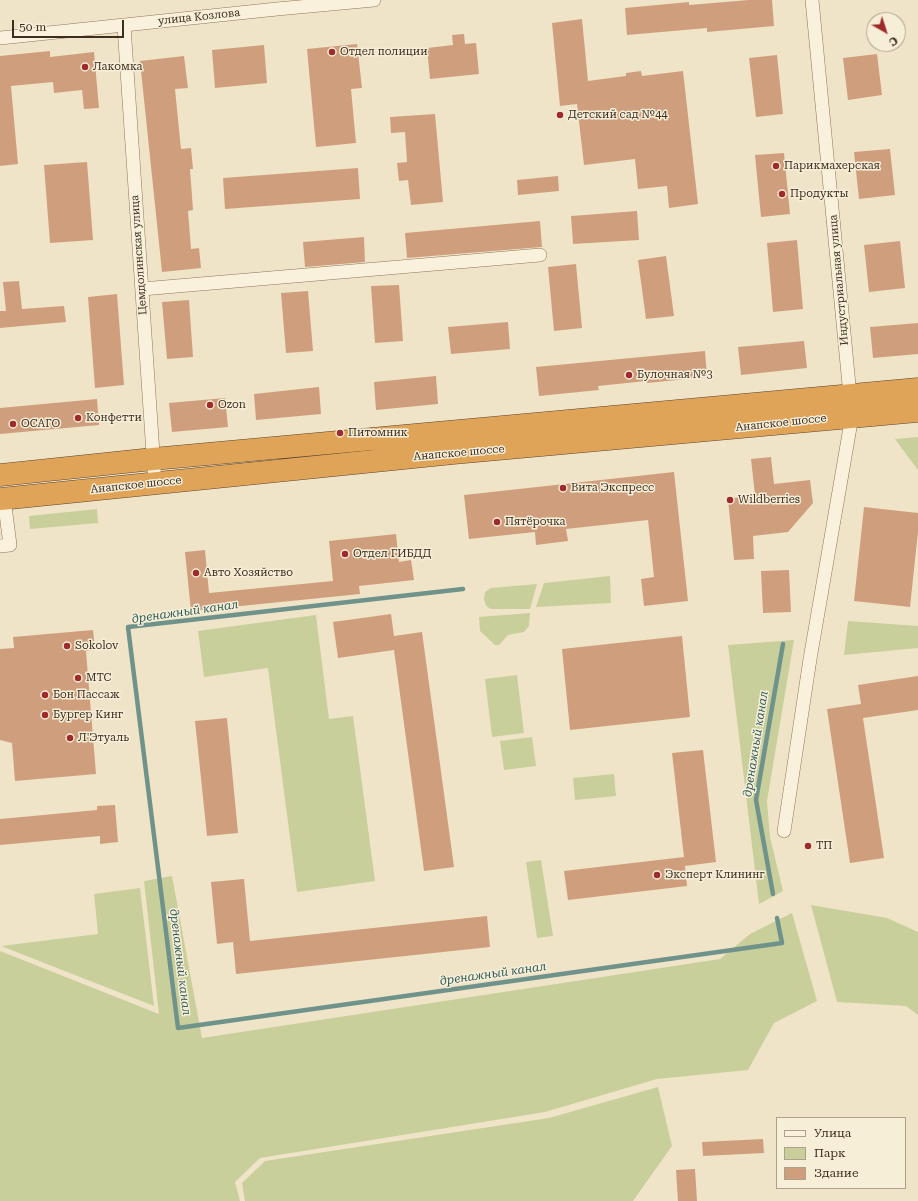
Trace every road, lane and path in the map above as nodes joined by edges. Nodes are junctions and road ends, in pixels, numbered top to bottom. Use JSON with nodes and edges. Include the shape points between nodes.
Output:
{"nodes":[{"id":1,"x":374,"y":0,"type":"edge"},
{"id":2,"x":812,"y":0,"type":"edge"},
{"id":3,"x":124,"y":26,"type":"junction"},
{"id":4,"x":0,"y":38,"type":"edge"},
{"id":5,"x":540,"y":255,"type":"dead end"},
{"id":6,"x":142,"y":289,"type":"junction"},
{"id":7,"x":918,"y":389,"type":"edge"},
{"id":8,"x":851,"y":406,"type":"junction"},
{"id":9,"x":918,"y":411,"type":"edge"},
{"id":10,"x":153,"y":459,"type":"junction"},
{"id":11,"x":0,"y":475,"type":"edge"},
{"id":12,"x":155,"y":483,"type":"junction"},
{"id":13,"x":2,"y":498,"type":"edge"},
{"id":14,"x":5,"y":546,"type":"edge"},
{"id":15,"x":784,"y":831,"type":"dead end"}],
"edges":[{"from":1,"to":3,"type":"street","name":"улица Козлова","via":[[277,8]]},
{"from":2,"to":8,"type":"street","name":"Индустриальная улица"},
{"from":3,"to":4,"type":"street","name":"улица Козлова"},
{"from":3,"to":6,"type":"street","name":"Цемдолинская улица"},
{"from":5,"to":6,"type":"street"},
{"from":6,"to":10,"type":"street","name":"Цемдолинская улица"},
{"from":7,"to":8,"type":"highway","name":"Анапское шоссе"},
{"from":8,"to":9,"type":"highway","name":"Анапское шоссе"},
{"from":8,"to":10,"type":"highway","name":"Анапское шоссе"},
{"from":8,"to":12,"type":"highway","name":"Анапское шоссе"},
{"from":8,"to":15,"type":"street","name":"Индустриальная улица"},
{"from":10,"to":11,"type":"highway","name":"Анапское шоссе"},
{"from":10,"to":12,"type":"street","name":"Цемдолинская улица"},
{"from":12,"to":13,"type":"highway","name":"Анапское шоссе"},
{"from":13,"to":14,"type":"street"}]}
